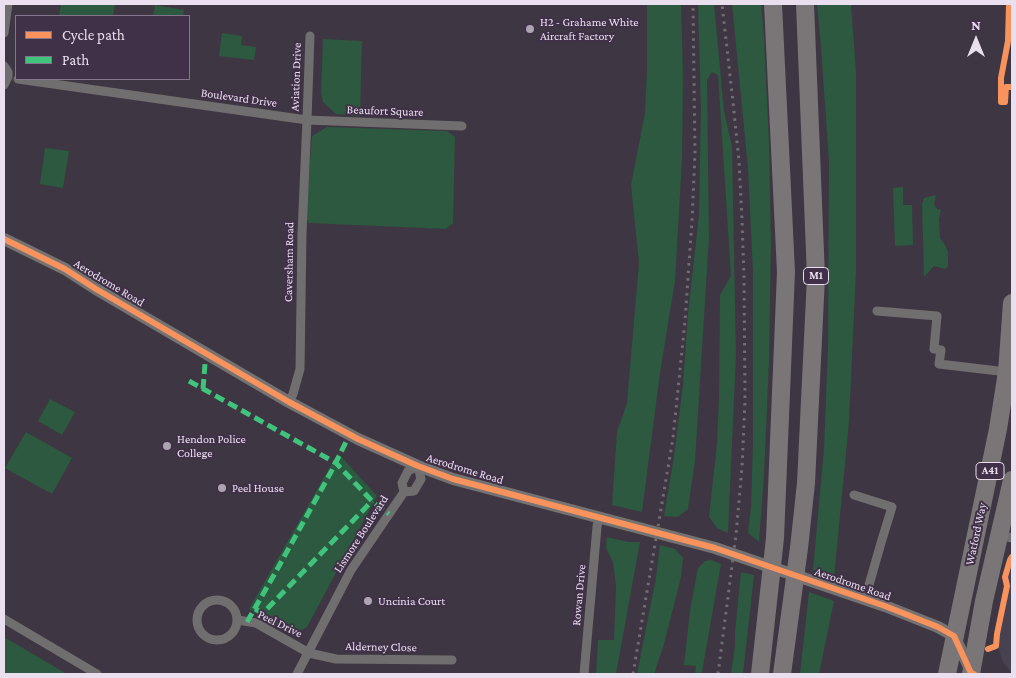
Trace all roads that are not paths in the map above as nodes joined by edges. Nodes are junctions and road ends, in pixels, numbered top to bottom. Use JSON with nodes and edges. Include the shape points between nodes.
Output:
{"nodes":[{"id":1,"x":8,"y":4,"type":"edge"},
{"id":2,"x":774,"y":4,"type":"edge"},
{"id":3,"x":805,"y":4,"type":"edge"},
{"id":4,"x":4,"y":33,"type":"edge"},
{"id":5,"x":310,"y":36,"type":"dead end"},
{"id":6,"x":4,"y":66,"type":"edge"},
{"id":7,"x":12,"y":80,"type":"edge"},
{"id":8,"x":308,"y":120,"type":"junction"},
{"id":9,"x":462,"y":126,"type":"dead end"},
{"id":10,"x":4,"y":239,"type":"edge"},
{"id":11,"x":1012,"y":303,"type":"edge"},
{"id":12,"x":877,"y":311,"type":"dead end"},
{"id":13,"x":1007,"y":372,"type":"junction"},
{"id":14,"x":288,"y":402,"type":"junction"},
{"id":15,"x":418,"y":466,"type":"junction"},
{"id":16,"x":1012,"y":480,"type":"edge"},
{"id":17,"x":404,"y":492,"type":"junction"},
{"id":18,"x":854,"y":495,"type":"dead end"},
{"id":19,"x":599,"y":517,"type":"junction"},
{"id":20,"x":1006,"y":536,"type":"edge"},
{"id":21,"x":865,"y":599,"type":"junction"},
{"id":22,"x":984,"y":601,"type":"junction"},
{"id":23,"x":4,"y":619,"type":"edge"},
{"id":24,"x":238,"y":620,"type":"junction"},
{"id":25,"x":954,"y":636,"type":"junction"},
{"id":26,"x":309,"y":653,"type":"junction"},
{"id":27,"x":452,"y":660,"type":"dead end"},
{"id":28,"x":97,"y":674,"type":"edge"},
{"id":29,"x":297,"y":674,"type":"edge"},
{"id":30,"x":584,"y":674,"type":"edge"},
{"id":31,"x":760,"y":674,"type":"edge"},
{"id":32,"x":782,"y":674,"type":"edge"},
{"id":33,"x":946,"y":674,"type":"edge"},
{"id":34,"x":970,"y":674,"type":"edge"}],
"edges":[{"from":1,"to":4,"type":"street"},
{"from":2,"to":31,"type":"highway","number":"M1","via":[[786,272],[775,538]]},
{"from":3,"to":32,"type":"highway","number":"M1","via":[[816,277],[806,483]]},
{"from":5,"to":8,"type":"street","name":"Aviation Drive"},
{"from":6,"to":7,"type":"street"},
{"from":7,"to":8,"type":"street","name":"Boulevard Drive"},
{"from":8,"to":9,"type":"street","name":"Beaufort Square"},
{"from":8,"to":14,"type":"street","name":"Caversham Road","via":[[300,369]]},
{"from":10,"to":14,"type":"street","name":"Aerodrome Road","via":[[64,269]]},
{"from":11,"to":13,"type":"highway","name":"Watford Way","number":"A41"},
{"from":12,"to":13,"type":"street","via":[[937,316],[934,349],[941,350],[939,364]]},
{"from":13,"to":25,"type":"highway","name":"Watford Way","number":"A41"},
{"from":14,"to":15,"type":"street","name":"Aerodrome Road"},
{"from":15,"to":17,"type":"street","name":"Lismore Boulevard","via":[[408,471],[402,483]]},
{"from":15,"to":17,"type":"street","via":[[421,479],[414,491]]},
{"from":15,"to":19,"type":"street","name":"Aerodrome Road","via":[[452,479]]},
{"from":16,"to":20,"type":"highway","name":"Watford Way","number":"A41"},
{"from":17,"to":26,"type":"street","name":"Lismore Boulevard","via":[[351,570]]},
{"from":18,"to":21,"type":"street","via":[[892,507]]},
{"from":19,"to":21,"type":"street","name":"Aerodrome Road","via":[[715,548]]},
{"from":19,"to":30,"type":"street","name":"Rowan Drive"},
{"from":20,"to":22,"type":"highway","name":"Watford Way","number":"A41"},
{"from":21,"to":25,"type":"street","name":"Aerodrome Road"},
{"from":22,"to":25,"type":"highway","number":"A41","via":[[976,608],[969,628]]},
{"from":22,"to":34,"type":"highway","name":"Watford Way","number":"A41"},
{"from":23,"to":28,"type":"street"},
{"from":24,"to":24,"type":"street","name":"Peel Drive","via":[[232,634],[217,640],[202,633],[197,617],[205,604],[217,599],[230,604]]},
{"from":24,"to":26,"type":"street","name":"Peel Drive","via":[[256,623]]},
{"from":25,"to":33,"type":"highway","name":"Watford Way","number":"A41"},
{"from":25,"to":34,"type":"street"},
{"from":26,"to":27,"type":"street","name":"Alderney Close","via":[[336,659]]},
{"from":26,"to":29,"type":"street","name":"Lismore Boulevard"}]}
